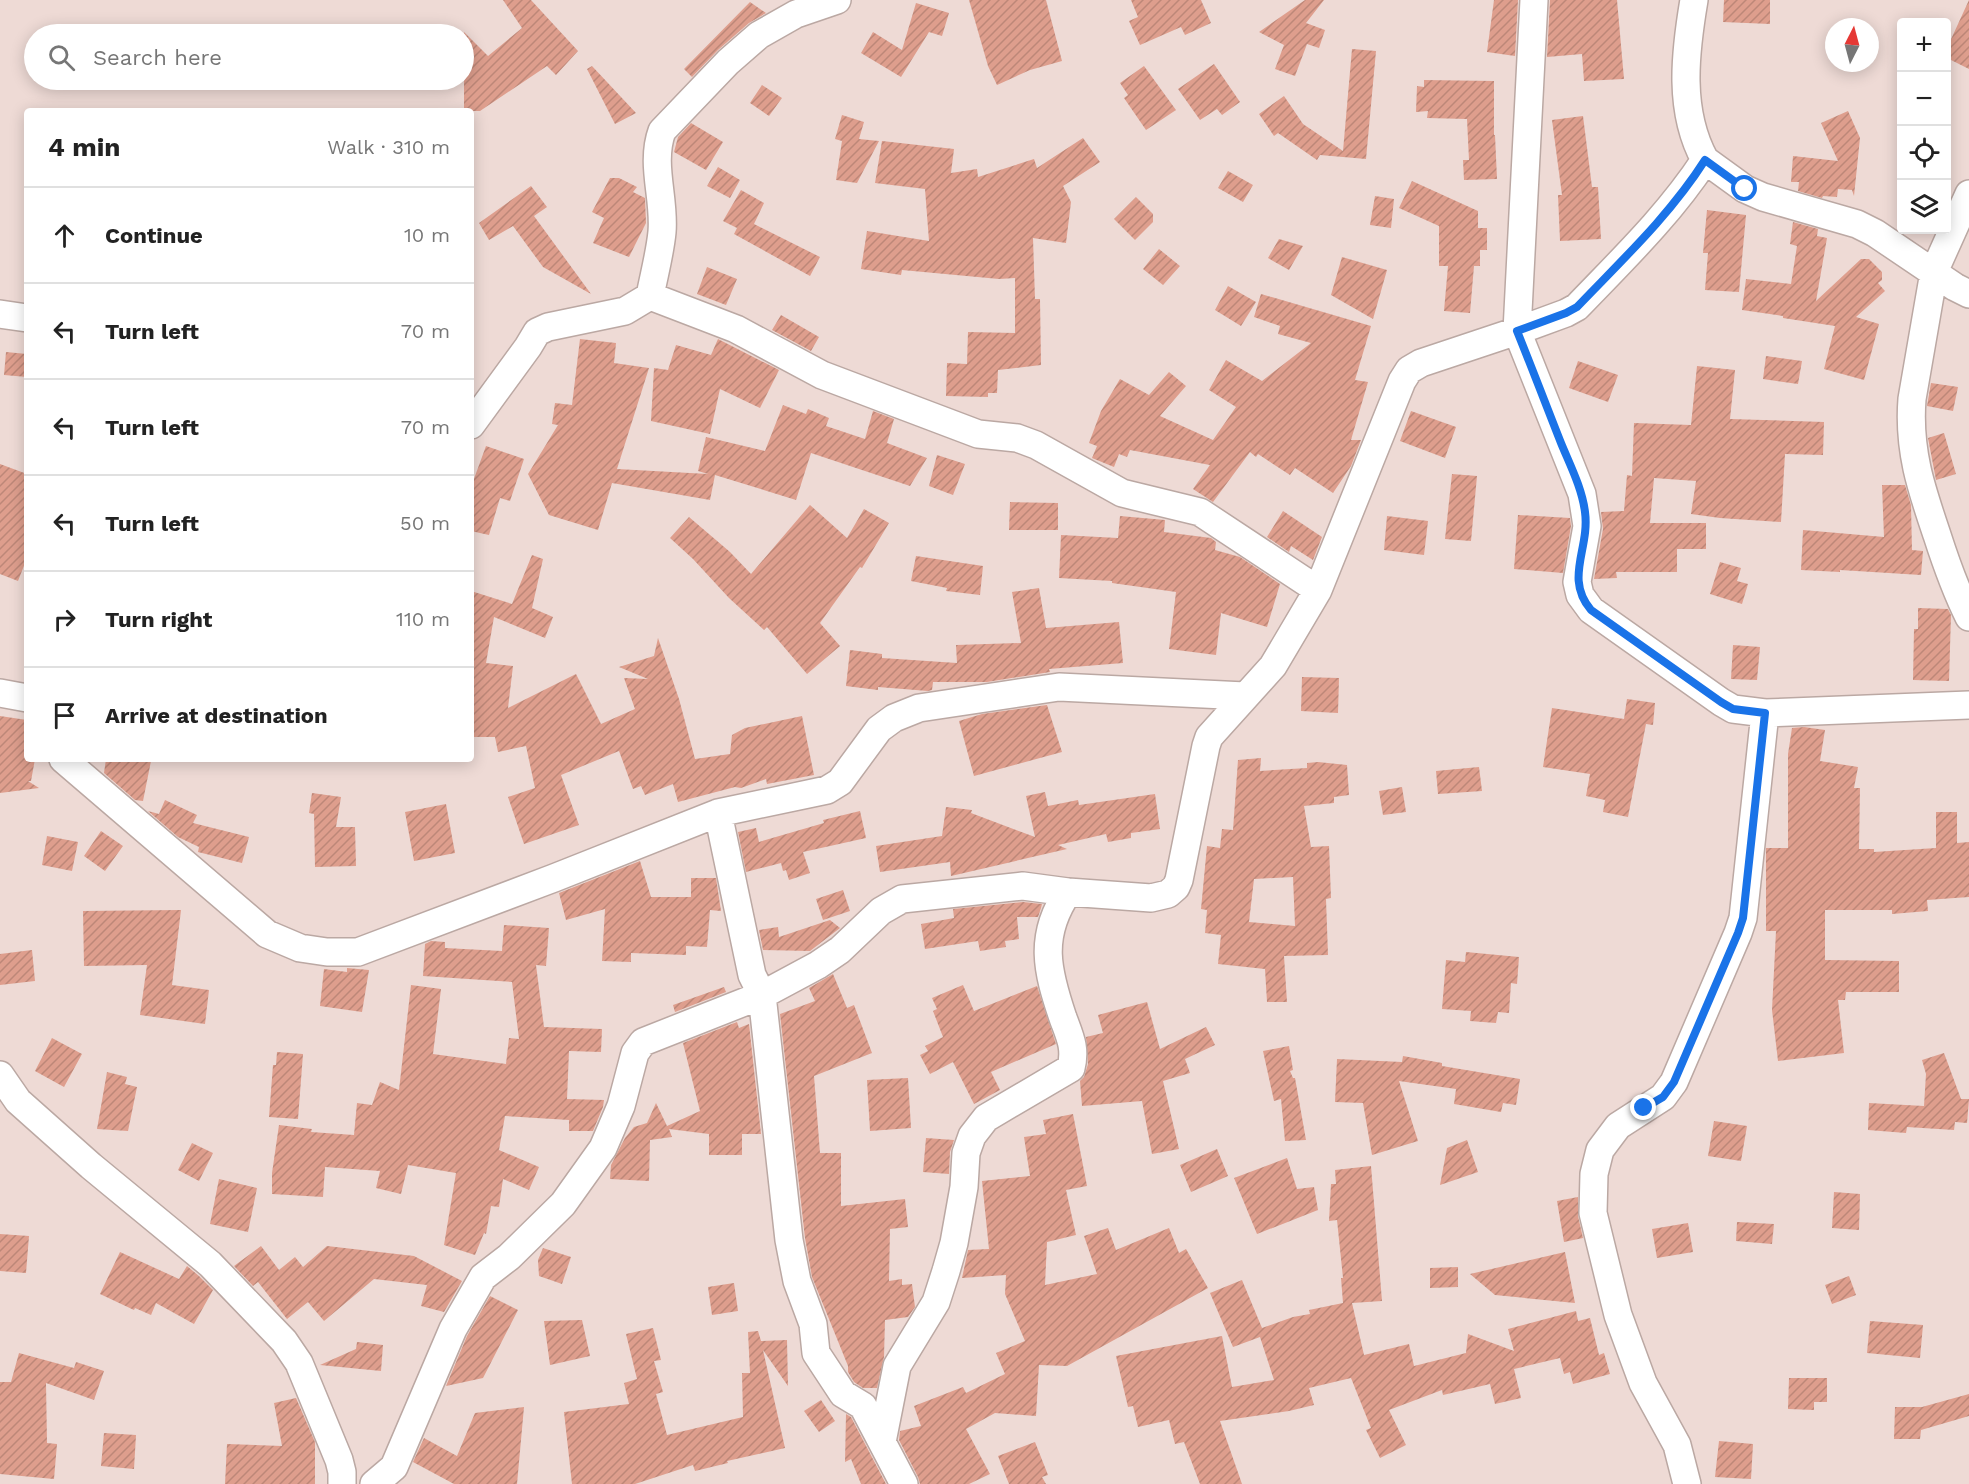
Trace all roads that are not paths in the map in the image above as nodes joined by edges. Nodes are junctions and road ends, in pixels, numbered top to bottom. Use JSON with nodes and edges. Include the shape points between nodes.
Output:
{"nodes":[{"id":1,"x":837,"y":0,"type":"edge"},
{"id":2,"x":1534,"y":0,"type":"edge"},
{"id":3,"x":1694,"y":0,"type":"edge"},
{"id":4,"x":1705,"y":160,"type":"junction"},
{"id":5,"x":1969,"y":194,"type":"edge"},
{"id":6,"x":1934,"y":272,"type":"junction"},
{"id":7,"x":1969,"y":294,"type":"edge"},
{"id":8,"x":650,"y":296,"type":"junction"},
{"id":9,"x":0,"y":314,"type":"edge"},
{"id":10,"x":24,"y":318,"type":"edge"},
{"id":11,"x":1517,"y":331,"type":"junction"},
{"id":12,"x":474,"y":420,"type":"edge"},
{"id":13,"x":1318,"y":590,"type":"junction"},
{"id":14,"x":1969,"y":617,"type":"edge"},
{"id":15,"x":0,"y":693,"type":"edge"},
{"id":16,"x":1245,"y":696,"type":"junction"},
{"id":17,"x":24,"y":697,"type":"edge"},
{"id":18,"x":1969,"y":705,"type":"edge"},
{"id":19,"x":1765,"y":713,"type":"junction"},
{"id":20,"x":66,"y":762,"type":"edge"},
{"id":21,"x":718,"y":813,"type":"junction"},
{"id":22,"x":1068,"y":892,"type":"junction"},
{"id":23,"x":762,"y":994,"type":"junction"},
{"id":24,"x":0,"y":1075,"type":"edge"},
{"id":25,"x":882,"y":1443,"type":"junction"},
{"id":26,"x":342,"y":1484,"type":"edge"},
{"id":27,"x":374,"y":1484,"type":"edge"},
{"id":28,"x":904,"y":1484,"type":"edge"},
{"id":29,"x":1687,"y":1484,"type":"edge"}],
"edges":[{"from":1,"to":8,"type":"street","via":[[796,14],[759,35],[662,131],[657,145],[662,232]]},
{"from":2,"to":11,"type":"street"},
{"from":3,"to":4,"type":"street","via":[[1686,98],[1690,122]]},
{"from":4,"to":6,"type":"street","via":[[1763,198],[1875,232]]},
{"from":4,"to":11,"type":"street","via":[[1631,253],[1577,307]]},
{"from":5,"to":6,"type":"street"},
{"from":6,"to":7,"type":"street"},
{"from":6,"to":14,"type":"street","via":[[1911,399],[1911,444],[1950,574]]},
{"from":8,"to":12,"type":"street","via":[[625,311],[537,332]]},
{"from":8,"to":13,"type":"street","via":[[736,329],[822,375],[978,434],[1017,438],[1036,445],[1122,493],[1200,512]]},
{"from":9,"to":10,"type":"street"},
{"from":11,"to":13,"type":"street","via":[[1432,358],[1409,370]]},
{"from":11,"to":19,"type":"street","via":[[1581,494],[1587,526],[1577,582],[1585,603],[1721,702],[1733,709]]},
{"from":13,"to":16,"type":"street","via":[[1282,654]]},
{"from":15,"to":17,"type":"street"},
{"from":16,"to":21,"type":"street","via":[[1059,687],[919,708],[879,729],[840,782],[827,790]]},
{"from":16,"to":22,"type":"street","via":[[1209,737],[1176,887],[1168,894],[1151,898]]},
{"from":18,"to":19,"type":"street"},
{"from":19,"to":29,"type":"street","via":[[1743,918],[1738,933],[1674,1082],[1663,1097],[1617,1126],[1600,1150],[1594,1174],[1593,1213],[1618,1315],[1642,1383],[1677,1445]]},
{"from":20,"to":21,"type":"street","via":[[267,934],[300,948],[327,952],[358,952]]},
{"from":21,"to":23,"type":"street","via":[[752,975]]},
{"from":22,"to":23,"type":"street","via":[[1023,886],[902,899],[881,911],[818,965]]},
{"from":22,"to":25,"type":"street","via":[[1055,914],[1048,944],[1051,981],[1074,1048],[1071,1068],[986,1118],[972,1136],[946,1271],[936,1302],[897,1366]]},
{"from":23,"to":25,"type":"street","via":[[789,1240],[797,1281],[813,1324],[816,1353],[843,1394],[863,1406]]},
{"from":23,"to":27,"type":"street","via":[[643,1042],[635,1053],[621,1106],[603,1148],[563,1204],[483,1277],[453,1329],[394,1467]]},
{"from":24,"to":26,"type":"street","via":[[18,1101],[210,1264],[284,1341],[299,1363],[339,1460]]},
{"from":25,"to":28,"type":"street"}]}
